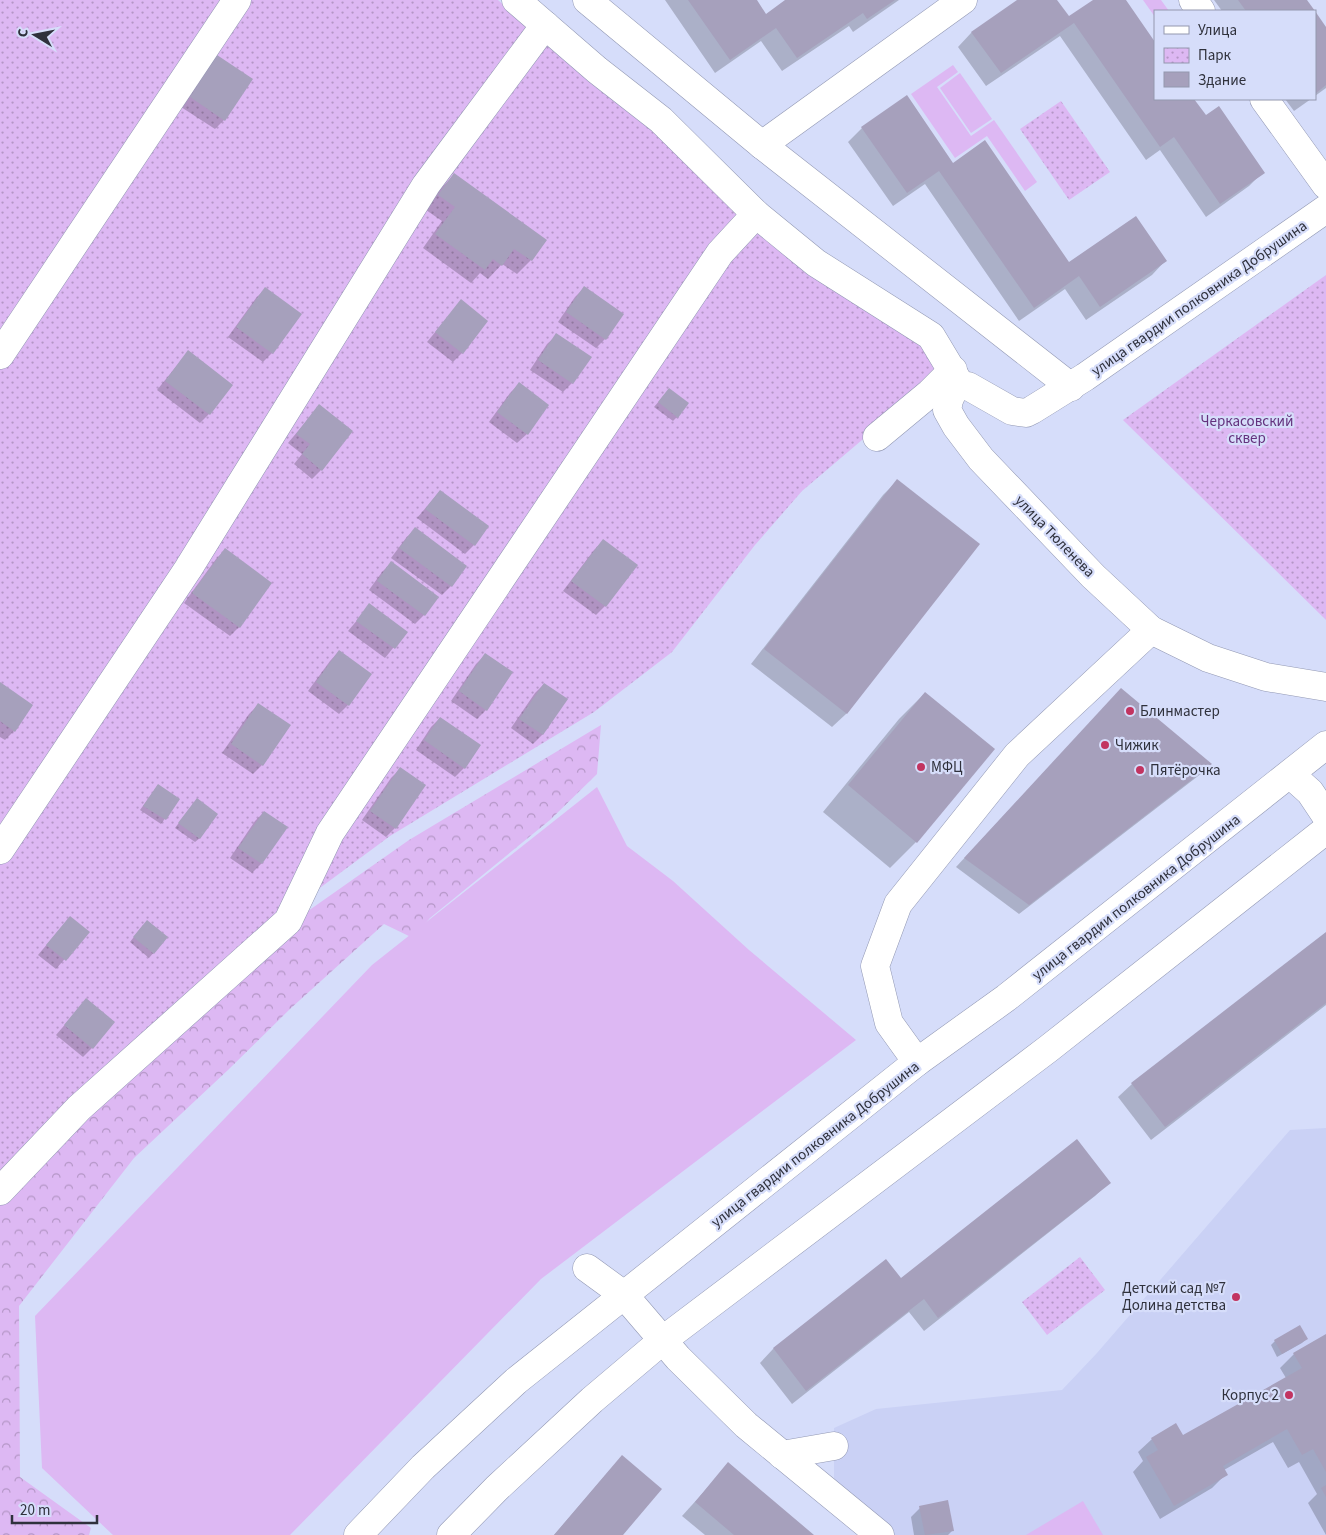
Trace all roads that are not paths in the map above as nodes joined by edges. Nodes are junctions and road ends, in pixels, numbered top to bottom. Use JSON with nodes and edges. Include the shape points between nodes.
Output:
{"nodes":[{"id":1,"x":237,"y":0,"type":"edge"},
{"id":2,"x":516,"y":0,"type":"edge"},
{"id":3,"x":587,"y":0,"type":"edge"},
{"id":4,"x":963,"y":0,"type":"edge"},
{"id":5,"x":545,"y":26,"type":"junction"},
{"id":6,"x":1265,"y":100,"type":"edge"},
{"id":7,"x":762,"y":145,"type":"junction"},
{"id":8,"x":1326,"y":185,"type":"edge"},
{"id":9,"x":1326,"y":209,"type":"edge"},
{"id":10,"x":756,"y":214,"type":"junction"},
{"id":11,"x":0,"y":354,"type":"edge"},
{"id":12,"x":957,"y":378,"type":"junction"},
{"id":13,"x":1071,"y":387,"type":"junction"},
{"id":14,"x":877,"y":437,"type":"dead end"},
{"id":15,"x":1151,"y":630,"type":"junction"},
{"id":16,"x":1326,"y":687,"type":"edge"},
{"id":17,"x":1326,"y":746,"type":"edge"},
{"id":18,"x":1291,"y":775,"type":"junction"},
{"id":19,"x":1326,"y":816,"type":"edge"},
{"id":20,"x":1326,"y":830,"type":"edge"},
{"id":21,"x":0,"y":850,"type":"edge"},
{"id":22,"x":917,"y":1062,"type":"junction"},
{"id":23,"x":0,"y":1191,"type":"edge"},
{"id":24,"x":587,"y":1268,"type":"dead end"},
{"id":25,"x":624,"y":1294,"type":"junction"},
{"id":26,"x":663,"y":1340,"type":"junction"},
{"id":27,"x":834,"y":1446,"type":"dead end"},
{"id":28,"x":782,"y":1455,"type":"junction"},
{"id":29,"x":358,"y":1535,"type":"edge"},
{"id":30,"x":452,"y":1535,"type":"edge"},
{"id":31,"x":880,"y":1535,"type":"edge"}],
"edges":[{"from":1,"to":11,"type":"street"},
{"from":2,"to":5,"type":"street"},
{"from":3,"to":7,"type":"street"},
{"from":4,"to":7,"type":"street"},
{"from":5,"to":10,"type":"street","via":[[661,120]]},
{"from":5,"to":21,"type":"street","via":[[426,185],[188,569]]},
{"from":6,"to":8,"type":"street"},
{"from":7,"to":13,"type":"street"},
{"from":9,"to":13,"type":"street","name":"улица гвардии полковника Добрушина"},
{"from":10,"to":12,"type":"street","via":[[816,263],[931,336]]},
{"from":10,"to":23,"type":"street","via":[[720,253],[330,833],[288,921],[79,1108]]},
{"from":12,"to":13,"type":"street","via":[[1012,411],[1026,413]]},
{"from":12,"to":14,"type":"street","via":[[930,393]]},
{"from":12,"to":15,"type":"street","name":"улица Тюленева","via":[[948,410],[981,459],[1093,576]]},
{"from":15,"to":16,"type":"street","name":"улица Тюленева","via":[[1208,658],[1266,677]]},
{"from":15,"to":22,"type":"street","via":[[1017,755],[898,904],[875,966],[889,1023]]},
{"from":17,"to":18,"type":"street","name":"улица гвардии полковника Добрушина"},
{"from":18,"to":19,"type":"street","via":[[1310,792]]},
{"from":18,"to":22,"type":"street","name":"улица гвардии полковника Добрушина","via":[[1006,998]]},
{"from":20,"to":26,"type":"street","via":[[1048,1049]]},
{"from":22,"to":25,"type":"street","name":"улица гвардии полковника Добрушина"},
{"from":24,"to":25,"type":"street"},
{"from":25,"to":26,"type":"street"},
{"from":25,"to":29,"type":"street","name":"улица гвардии полковника Добрушина","via":[[516,1381],[423,1467]]},
{"from":26,"to":28,"type":"street","via":[[726,1405]]},
{"from":26,"to":30,"type":"street","via":[[497,1488]]},
{"from":27,"to":28,"type":"street"},
{"from":28,"to":31,"type":"street"}]}
